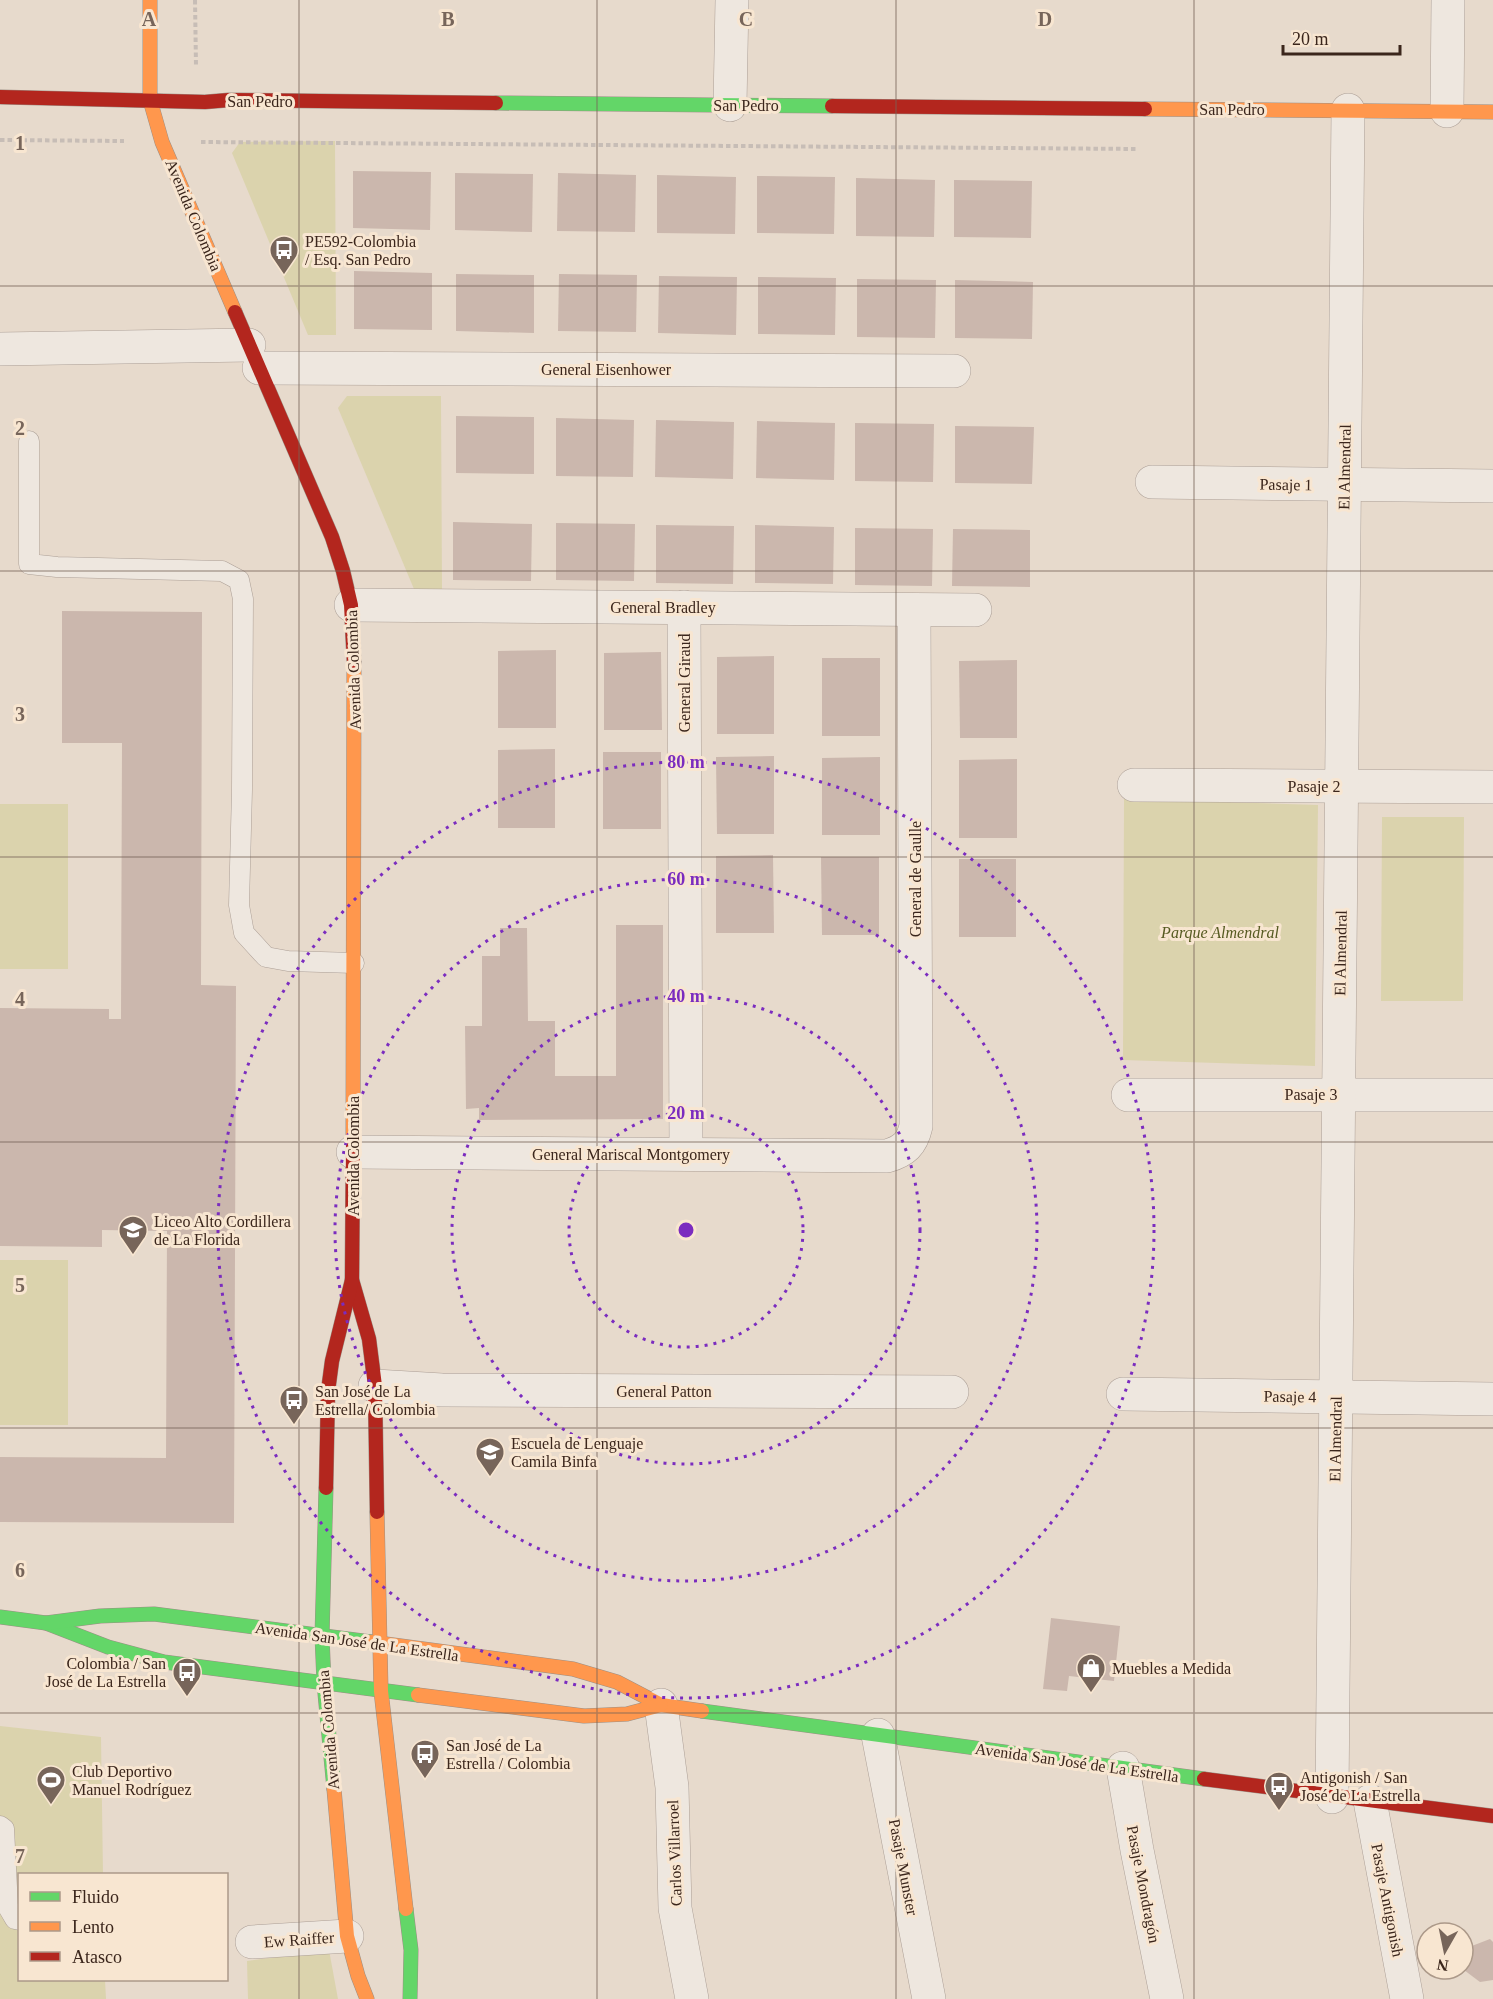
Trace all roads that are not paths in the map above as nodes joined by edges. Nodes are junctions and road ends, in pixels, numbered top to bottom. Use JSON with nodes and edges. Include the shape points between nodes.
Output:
{"nodes":[{"id":1,"x":150,"y":0,"type":"edge"},
{"id":2,"x":732,"y":0,"type":"edge"},
{"id":3,"x":1448,"y":0,"type":"edge"},
{"id":4,"x":0,"y":97,"type":"edge"},
{"id":5,"x":150,"y":100,"type":"junction"},
{"id":6,"x":730,"y":105,"type":"junction"},
{"id":7,"x":1348,"y":110,"type":"junction"},
{"id":8,"x":1447,"y":111,"type":"junction"},
{"id":9,"x":1493,"y":112,"type":"edge"},
{"id":10,"x":0,"y":350,"type":"edge"},
{"id":11,"x":254,"y":356,"type":"junction"},
{"id":12,"x":954,"y":371,"type":"dead end"},
{"id":13,"x":29,"y":441,"type":"dead end"},
{"id":14,"x":1152,"y":483,"type":"dead end"},
{"id":15,"x":1344,"y":485,"type":"junction"},
{"id":16,"x":1493,"y":486,"type":"edge"},
{"id":17,"x":351,"y":605,"type":"junction"},
{"id":18,"x":684,"y":608,"type":"junction"},
{"id":19,"x":914,"y":610,"type":"junction"},
{"id":20,"x":975,"y":610,"type":"dead end"},
{"id":21,"x":1134,"y":785,"type":"dead end"},
{"id":22,"x":1342,"y":787,"type":"junction"},
{"id":23,"x":1493,"y":787,"type":"edge"},
{"id":24,"x":354,"y":963,"type":"junction"},
{"id":25,"x":1338,"y":1094,"type":"junction"},
{"id":26,"x":1128,"y":1095,"type":"dead end"},
{"id":27,"x":1493,"y":1095,"type":"edge"},
{"id":28,"x":908,"y":1146,"type":"joint"},
{"id":29,"x":353,"y":1152,"type":"junction"},
{"id":30,"x":686,"y":1154,"type":"junction"},
{"id":31,"x":352,"y":1280,"type":"junction"},
{"id":32,"x":375,"y":1386,"type":"junction"},
{"id":33,"x":952,"y":1392,"type":"dead end"},
{"id":34,"x":1123,"y":1394,"type":"dead end"},
{"id":35,"x":1336,"y":1397,"type":"junction"},
{"id":36,"x":1493,"y":1399,"type":"edge"},
{"id":37,"x":0,"y":1617,"type":"edge"},
{"id":38,"x":46,"y":1623,"type":"junction"},
{"id":39,"x":322,"y":1636,"type":"junction"},
{"id":40,"x":379,"y":1644,"type":"junction"},
{"id":41,"x":324,"y":1683,"type":"junction"},
{"id":42,"x":381,"y":1691,"type":"junction"},
{"id":43,"x":661,"y":1705,"type":"junction"},
{"id":44,"x":878,"y":1735,"type":"junction"},
{"id":45,"x":1123,"y":1768,"type":"junction"},
{"id":46,"x":1332,"y":1797,"type":"junction"},
{"id":47,"x":1370,"y":1801,"type":"junction"},
{"id":48,"x":1493,"y":1816,"type":"edge"},
{"id":49,"x":0,"y":1826,"type":"edge"},
{"id":50,"x":18,"y":1919,"type":"edge"},
{"id":51,"x":347,"y":1936,"type":"junction"},
{"id":52,"x":252,"y":1942,"type":"dead end"},
{"id":53,"x":367,"y":1999,"type":"edge"},
{"id":54,"x":410,"y":1999,"type":"edge"},
{"id":55,"x":692,"y":1999,"type":"edge"},
{"id":56,"x":929,"y":1999,"type":"edge"},
{"id":57,"x":1167,"y":1999,"type":"edge"},
{"id":58,"x":1407,"y":1999,"type":"edge"}],
"edges":[{"from":1,"to":5,"type":"main road","name":"Avenida Colombia"},
{"from":2,"to":6,"type":"street"},
{"from":3,"to":8,"type":"street"},
{"from":4,"to":5,"type":"main road","name":"San Pedro"},
{"from":5,"to":6,"type":"main road","name":"San Pedro"},
{"from":5,"to":11,"type":"main road","name":"Avenida Colombia","via":[[162,142]]},
{"from":6,"to":7,"type":"main road","name":"San Pedro"},
{"from":7,"to":8,"type":"main road","name":"San Pedro"},
{"from":7,"to":15,"type":"street","name":"El Almendral"},
{"from":8,"to":9,"type":"main road","name":"San Pedro"},
{"from":10,"to":11,"type":"street","name":"General Eisenhower"},
{"from":11,"to":12,"type":"street","name":"General Eisenhower"},
{"from":11,"to":17,"type":"main road","name":"Avenida Colombia","via":[[332,537]]},
{"from":13,"to":24,"type":"lane","via":[[29,564],[222,571],[240,580],[243,658],[239,905],[244,933],[266,957]]},
{"from":14,"to":15,"type":"street","name":"Pasaje 1"},
{"from":15,"to":16,"type":"street","name":"Pasaje 1"},
{"from":15,"to":22,"type":"street","name":"El Almendral"},
{"from":17,"to":18,"type":"street","name":"General Bradley"},
{"from":17,"to":24,"type":"main road","name":"Avenida Colombia","via":[[355,673]]},
{"from":18,"to":19,"type":"street","name":"General Bradley"},
{"from":18,"to":30,"type":"street","name":"General Giraud"},
{"from":19,"to":20,"type":"street","name":"General Bradley"},
{"from":19,"to":28,"type":"street","name":"General de Gaulle","via":[[916,1126]]},
{"from":21,"to":22,"type":"street","name":"Pasaje 2"},
{"from":22,"to":23,"type":"street","name":"Pasaje 2"},
{"from":22,"to":25,"type":"street","name":"El Almendral"},
{"from":24,"to":29,"type":"main road","name":"Avenida Colombia"},
{"from":25,"to":26,"type":"street","name":"Pasaje 3"},
{"from":25,"to":27,"type":"street","name":"Pasaje 3"},
{"from":25,"to":35,"type":"street","name":"El Almendral"},
{"from":28,"to":30,"type":"street","name":"General Mariscal Montgomery","via":[[887,1156]]},
{"from":29,"to":30,"type":"street","name":"General Mariscal Montgomery"},
{"from":29,"to":31,"type":"main road","name":"Avenida Colombia"},
{"from":31,"to":32,"type":"main road","name":"Avenida Colombia","via":[[369,1339]]},
{"from":31,"to":39,"type":"main road","name":"Avenida Colombia","via":[[328,1391]]},
{"from":32,"to":33,"type":"street","name":"General Patton","via":[[442,1390]]},
{"from":32,"to":40,"type":"main road","name":"Avenida Colombia"},
{"from":34,"to":35,"type":"street","name":"Pasaje 4"},
{"from":35,"to":36,"type":"street","name":"Pasaje 4"},
{"from":35,"to":46,"type":"street","name":"El Almendral"},
{"from":37,"to":38,"type":"main road","name":"Avenida San José de La Estrella"},
{"from":38,"to":39,"type":"main road","name":"Avenida San José de La Estrella","via":[[100,1614],[154,1614]]},
{"from":38,"to":41,"type":"main road","name":"Avenida San José de La Estrella","via":[[108,1647],[164,1662]]},
{"from":39,"to":40,"type":"main road","name":"Avenida San José de La Estrella"},
{"from":39,"to":41,"type":"main road","name":"Avenida Colombia"},
{"from":40,"to":42,"type":"main road","name":"Avenida Colombia"},
{"from":40,"to":43,"type":"main road","name":"Avenida San José de La Estrella","via":[[573,1669],[617,1682]]},
{"from":41,"to":42,"type":"main road","name":"Avenida San José de La Estrella"},
{"from":41,"to":51,"type":"main road","name":"Avenida Colombia"},
{"from":42,"to":43,"type":"main road","name":"Avenida San José de La Estrella","via":[[603,1717]]},
{"from":42,"to":54,"type":"main road","name":"Avenida Colombia","via":[[411,1950]]},
{"from":43,"to":44,"type":"main road","name":"Avenida San José de La Estrella"},
{"from":43,"to":55,"type":"street","name":"Carlos Villarroel","via":[[672,1787],[675,1908]]},
{"from":44,"to":45,"type":"main road","name":"Avenida San José de La Estrella"},
{"from":44,"to":56,"type":"street","name":"Pasaje Munster"},
{"from":45,"to":46,"type":"main road","name":"Avenida San José de La Estrella"},
{"from":45,"to":57,"type":"street","name":"Pasaje Mondragón"},
{"from":46,"to":47,"type":"main road","name":"Avenida San José de La Estrella"},
{"from":47,"to":48,"type":"main road","name":"Avenida San José de La Estrella"},
{"from":47,"to":58,"type":"street","name":"Pasaje Antigonish"},
{"from":49,"to":50,"type":"lane","via":[[4,1829],[9,1907]]},
{"from":51,"to":52,"type":"street","name":"Ew Raiffer"},
{"from":51,"to":53,"type":"main road","name":"Avenida Colombia"}]}
